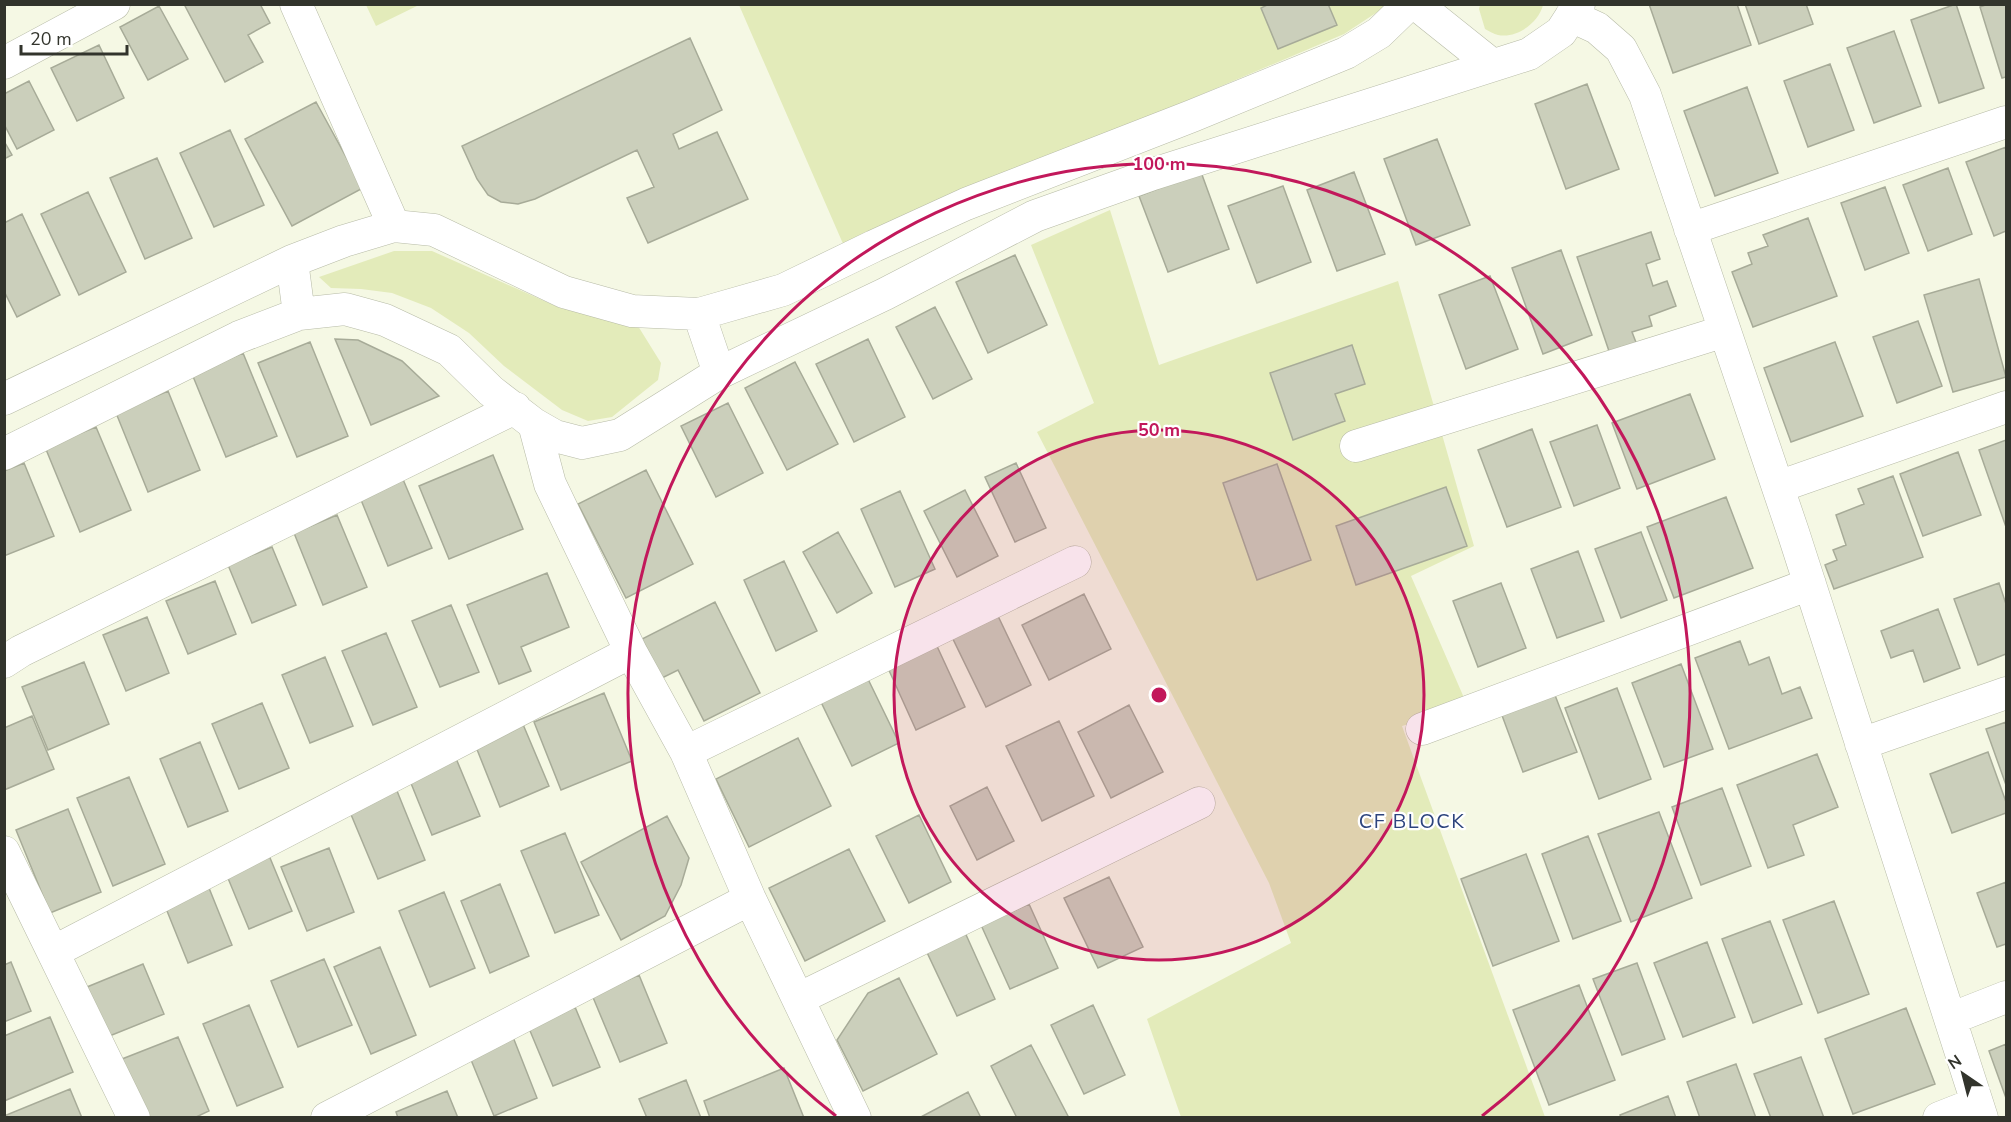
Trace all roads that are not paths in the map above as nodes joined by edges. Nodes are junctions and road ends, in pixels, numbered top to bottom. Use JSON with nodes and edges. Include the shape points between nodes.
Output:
{"nodes":[{"id":1,"x":114,"y":4,"type":"edge"},
{"id":2,"x":296,"y":4,"type":"edge"},
{"id":3,"x":1409,"y":4,"type":"edge"},
{"id":4,"x":1416,"y":4,"type":"edge"},
{"id":5,"x":1575,"y":10,"type":"edge"},
{"id":6,"x":4,"y":63,"type":"edge"},
{"id":7,"x":1491,"y":64,"type":"junction"},
{"id":8,"x":2007,"y":122,"type":"edge"},
{"id":9,"x":394,"y":226,"type":"junction"},
{"id":10,"x":1690,"y":229,"type":"junction"},
{"id":11,"x":292,"y":261,"type":"junction"},
{"id":12,"x":299,"y":314,"type":"junction"},
{"id":13,"x":699,"y":314,"type":"junction"},
{"id":14,"x":1725,"y":331,"type":"junction"},
{"id":15,"x":719,"y":373,"type":"junction"},
{"id":16,"x":4,"y":399,"type":"edge"},
{"id":17,"x":2007,"y":407,"type":"edge"},
{"id":18,"x":524,"y":416,"type":"junction"},
{"id":19,"x":1356,"y":446,"type":"dead end"},
{"id":20,"x":4,"y":454,"type":"edge"},
{"id":21,"x":1778,"y":487,"type":"junction"},
{"id":22,"x":1075,"y":562,"type":"dead end"},
{"id":23,"x":1810,"y":584,"type":"junction"},
{"id":24,"x":631,"y":652,"type":"junction"},
{"id":25,"x":4,"y":662,"type":"edge"},
{"id":26,"x":2007,"y":693,"type":"edge"},
{"id":27,"x":1422,"y":729,"type":"dead end"},
{"id":28,"x":1862,"y":744,"type":"junction"},
{"id":29,"x":686,"y":752,"type":"junction"},
{"id":30,"x":1199,"y":804,"type":"dead end"},
{"id":31,"x":4,"y":852,"type":"edge"},
{"id":32,"x":750,"y":899,"type":"junction"},
{"id":33,"x":53,"y":952,"type":"junction"},
{"id":34,"x":2007,"y":997,"type":"edge"},
{"id":35,"x":798,"y":999,"type":"junction"},
{"id":36,"x":1950,"y":1019,"type":"junction"},
{"id":37,"x":1979,"y":1110,"type":"edge"},
{"id":38,"x":134,"y":1118,"type":"edge"},
{"id":39,"x":327,"y":1118,"type":"edge"},
{"id":40,"x":855,"y":1118,"type":"edge"},
{"id":41,"x":1939,"y":1118,"type":"edge"}],
"edges":[{"from":1,"to":6,"type":"street"},
{"from":2,"to":9,"type":"street"},
{"from":3,"to":13,"type":"street","via":[[1379,33],[1346,53],[966,204],[783,290]]},
{"from":4,"to":7,"type":"street"},
{"from":5,"to":7,"type":"street","via":[[1561,32],[1529,54]]},
{"from":5,"to":10,"type":"street","via":[[1621,49],[1645,95]]},
{"from":7,"to":15,"type":"street","via":[[1035,216],[885,294]]},
{"from":8,"to":10,"type":"street"},
{"from":9,"to":11,"type":"street"},
{"from":9,"to":13,"type":"street","via":[[434,230],[564,292],[632,311]]},
{"from":10,"to":14,"type":"street"},
{"from":11,"to":12,"type":"street"},
{"from":11,"to":16,"type":"street"},
{"from":12,"to":18,"type":"street","via":[[345,309],[385,320],[449,350],[491,391]]},
{"from":12,"to":20,"type":"street","via":[[239,337]]},
{"from":13,"to":15,"type":"street"},
{"from":14,"to":19,"type":"street"},
{"from":14,"to":21,"type":"street"},
{"from":15,"to":18,"type":"street","via":[[620,435],[582,443],[555,436]]},
{"from":17,"to":21,"type":"street"},
{"from":18,"to":24,"type":"street","via":[[550,484]]},
{"from":18,"to":25,"type":"street"},
{"from":21,"to":23,"type":"street"},
{"from":22,"to":29,"type":"street"},
{"from":23,"to":27,"type":"street"},
{"from":23,"to":28,"type":"street"},
{"from":24,"to":29,"type":"street"},
{"from":24,"to":33,"type":"street"},
{"from":26,"to":28,"type":"street"},
{"from":28,"to":36,"type":"street"},
{"from":29,"to":32,"type":"street"},
{"from":30,"to":35,"type":"street"},
{"from":31,"to":33,"type":"street"},
{"from":32,"to":35,"type":"street"},
{"from":32,"to":39,"type":"street"},
{"from":33,"to":38,"type":"street"},
{"from":34,"to":36,"type":"street"},
{"from":35,"to":40,"type":"street"},
{"from":36,"to":37,"type":"street"},
{"from":37,"to":41,"type":"street"}]}
